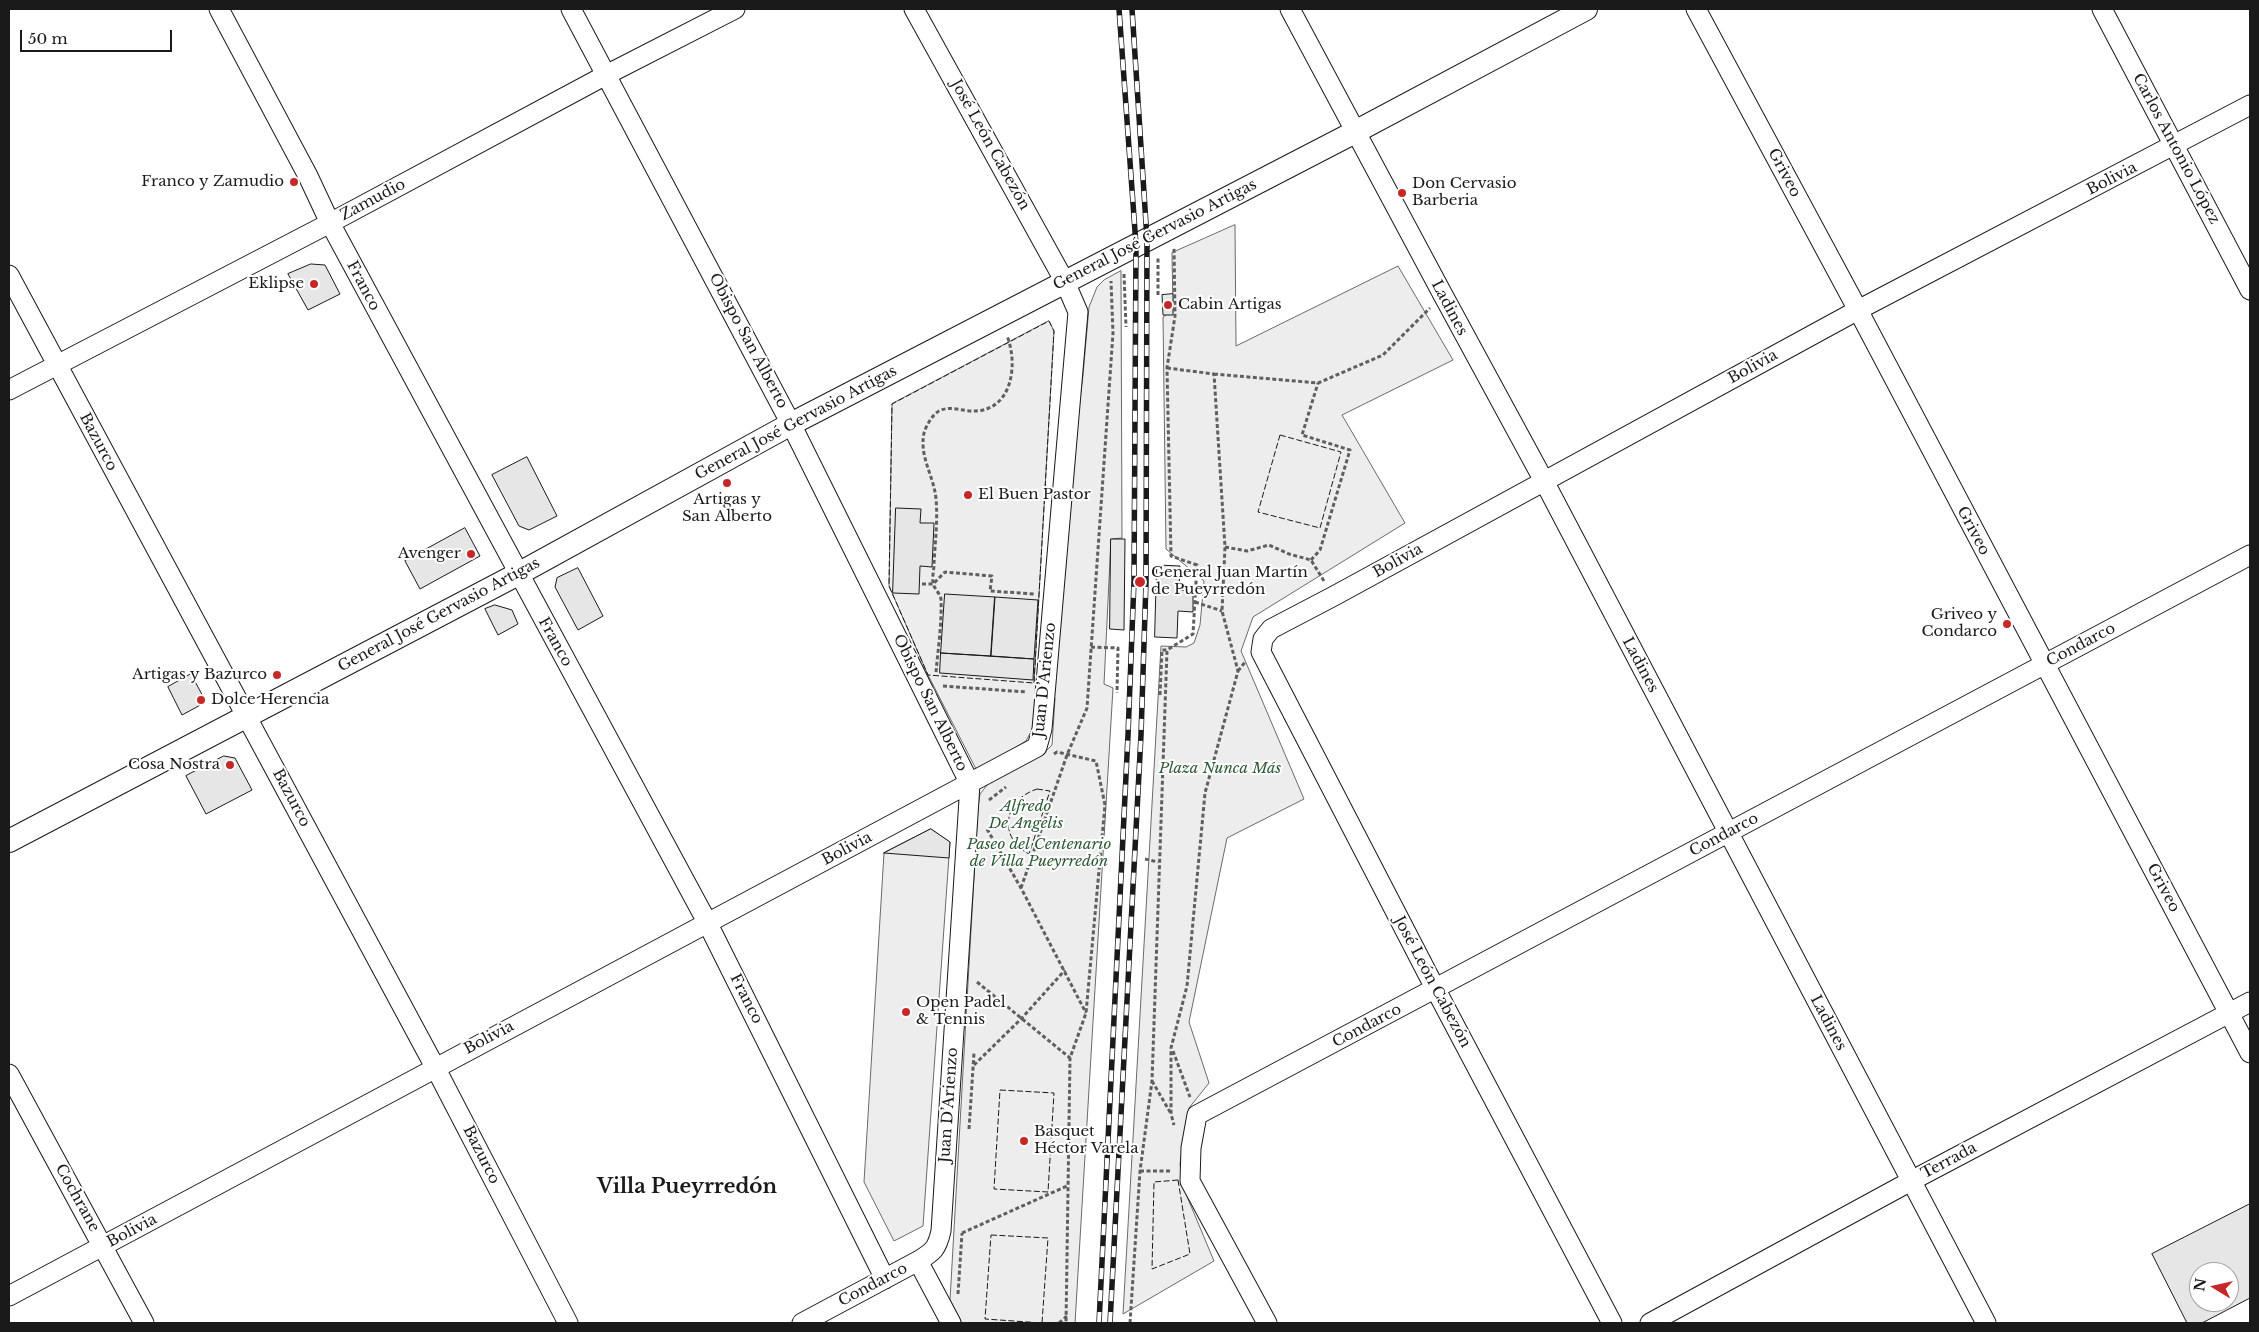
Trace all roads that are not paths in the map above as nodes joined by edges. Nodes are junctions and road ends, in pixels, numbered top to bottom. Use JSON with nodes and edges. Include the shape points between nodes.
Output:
{"nodes":[{"id":1,"x":219,"y":9,"type":"edge"},
{"id":2,"x":571,"y":9,"type":"edge"},
{"id":3,"x":735,"y":9,"type":"edge"},
{"id":4,"x":914,"y":9,"type":"edge"},
{"id":5,"x":1290,"y":9,"type":"edge"},
{"id":6,"x":1586,"y":9,"type":"edge"},
{"id":7,"x":1696,"y":9,"type":"edge"},
{"id":8,"x":2102,"y":9,"type":"edge"},
{"id":9,"x":606,"y":75,"type":"junction"},
{"id":10,"x":2250,"y":106,"type":"edge"},
{"id":11,"x":1355,"y":132,"type":"junction"},
{"id":12,"x":2174,"y":147,"type":"junction"},
{"id":13,"x":330,"y":224,"type":"junction"},
{"id":14,"x":9,"y":275,"type":"edge"},
{"id":15,"x":1065,"y":282,"type":"junction"},
{"id":16,"x":2250,"y":290,"type":"edge"},
{"id":17,"x":1858,"y":310,"type":"junction"},
{"id":18,"x":56,"y":365,"type":"junction"},
{"id":19,"x":9,"y":390,"type":"edge"},
{"id":20,"x":791,"y":424,"type":"junction"},
{"id":21,"x":1544,"y":480,"type":"junction"},
{"id":22,"x":2250,"y":555,"type":"edge"},
{"id":23,"x":518,"y":574,"type":"junction"},
{"id":24,"x":1263,"y":639,"type":"joint"},
{"id":25,"x":2044,"y":665,"type":"junction"},
{"id":26,"x":246,"y":716,"type":"junction"},
{"id":27,"x":970,"y":784,"type":"junction"},
{"id":28,"x":1728,"y":832,"type":"junction"},
{"id":29,"x":9,"y":841,"type":"edge"},
{"id":30,"x":707,"y":922,"type":"junction"},
{"id":31,"x":1436,"y":990,"type":"junction"},
{"id":32,"x":2250,"y":1002,"type":"edge"},
{"id":33,"x":2230,"y":1013,"type":"junction"},
{"id":34,"x":2250,"y":1053,"type":"edge"},
{"id":35,"x":435,"y":1067,"type":"junction"},
{"id":36,"x":9,"y":1074,"type":"edge"},
{"id":37,"x":1911,"y":1181,"type":"junction"},
{"id":38,"x":104,"y":1246,"type":"junction"},
{"id":39,"x":918,"y":1261,"type":"junction"},
{"id":40,"x":886,"y":1279,"type":"junction"},
{"id":41,"x":9,"y":1296,"type":"edge"},
{"id":42,"x":144,"y":1323,"type":"edge"},
{"id":43,"x":568,"y":1323,"type":"edge"},
{"id":44,"x":802,"y":1323,"type":"edge"},
{"id":45,"x":951,"y":1323,"type":"edge"},
{"id":46,"x":1267,"y":1323,"type":"edge"},
{"id":47,"x":1612,"y":1323,"type":"edge"},
{"id":48,"x":1650,"y":1323,"type":"edge"},
{"id":49,"x":1986,"y":1323,"type":"edge"}],
"edges":[{"from":1,"to":13,"type":"street","name":"Franco"},
{"from":2,"to":9,"type":"street","name":"Obispo San Alberto"},
{"from":3,"to":9,"type":"street","name":"Zamudio"},
{"from":4,"to":15,"type":"street","name":"José León Cabezón"},
{"from":5,"to":11,"type":"street","name":"Ladines"},
{"from":6,"to":11,"type":"street","name":"General José Gervasio Artigas"},
{"from":7,"to":17,"type":"street","name":"Griveo"},
{"from":8,"to":12,"type":"street","name":"Carlos Antonio López"},
{"from":9,"to":13,"type":"street","name":"Zamudio"},
{"from":9,"to":20,"type":"street","name":"Obispo San Alberto"},
{"from":10,"to":12,"type":"street","name":"Bolivia"},
{"from":11,"to":15,"type":"street","name":"General José Gervasio Artigas"},
{"from":11,"to":21,"type":"street","name":"Ladines"},
{"from":12,"to":16,"type":"street","name":"Carlos Antonio López"},
{"from":12,"to":17,"type":"street","name":"Bolivia"},
{"from":13,"to":18,"type":"street","name":"Zamudio"},
{"from":13,"to":23,"type":"street","name":"Franco"},
{"from":14,"to":18,"type":"street","name":"Bazurco"},
{"from":15,"to":20,"type":"street","name":"General José Gervasio Artigas"},
{"from":15,"to":27,"type":"street","name":"Juan D’Arienzo","via":[[1078,312],[1042,729],[1037,747]]},
{"from":17,"to":21,"type":"street","name":"Bolivia"},
{"from":17,"to":25,"type":"street","name":"Griveo"},
{"from":18,"to":19,"type":"street","name":"Zamudio"},
{"from":18,"to":26,"type":"street","name":"Bazurco"},
{"from":20,"to":23,"type":"street","name":"General José Gervasio Artigas"},
{"from":20,"to":27,"type":"street","name":"Obispo San Alberto","via":[[928,685]]},
{"from":21,"to":24,"type":"street","name":"Bolivia","via":[[1271,628]]},
{"from":21,"to":28,"type":"street","name":"Ladines"},
{"from":22,"to":25,"type":"street","name":"Condarco"},
{"from":23,"to":26,"type":"street","name":"General José Gervasio Artigas"},
{"from":23,"to":30,"type":"street","name":"Franco"},
{"from":24,"to":31,"type":"street","name":"José León Cabezón","via":[[1261,652]]},
{"from":25,"to":28,"type":"street","name":"Condarco"},
{"from":25,"to":33,"type":"street","name":"Griveo"},
{"from":26,"to":29,"type":"street","name":"General José Gervasio Artigas"},
{"from":26,"to":35,"type":"street","name":"Bazurco"},
{"from":27,"to":30,"type":"street","name":"Bolivia"},
{"from":27,"to":39,"type":"street","name":"Juan D’Arienzo","via":[[941,1231],[938,1245]]},
{"from":28,"to":31,"type":"street","name":"Condarco"},
{"from":28,"to":37,"type":"street","name":"Ladines"},
{"from":30,"to":35,"type":"street","name":"Bolivia"},
{"from":30,"to":40,"type":"street","name":"Franco"},
{"from":31,"to":46,"type":"street","name":"Condarco","via":[[1197,1115],[1190,1181]]},
{"from":31,"to":47,"type":"street","name":"José León Cabezón"},
{"from":32,"to":33,"type":"street","name":"Terrada"},
{"from":33,"to":34,"type":"street","name":"Griveo"},
{"from":33,"to":37,"type":"street","name":"Terrada"},
{"from":35,"to":38,"type":"street","name":"Bolivia"},
{"from":35,"to":43,"type":"street","name":"Bazurco"},
{"from":36,"to":38,"type":"street","name":"Cochrane"},
{"from":37,"to":48,"type":"street","name":"Terrada"},
{"from":37,"to":49,"type":"street","name":"Ladines"},
{"from":38,"to":41,"type":"street","name":"Bolivia"},
{"from":38,"to":42,"type":"street","name":"Cochrane"},
{"from":39,"to":40,"type":"street","name":"Condarco"},
{"from":39,"to":45,"type":"street"},
{"from":40,"to":44,"type":"street","name":"Condarco"}]}
